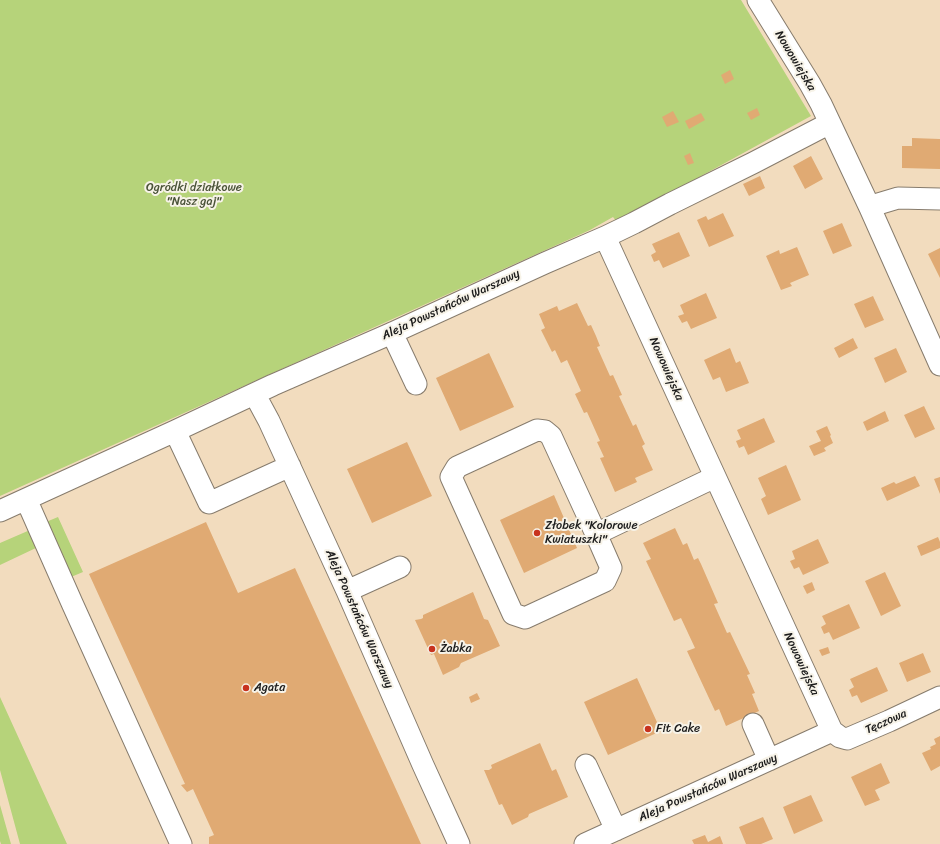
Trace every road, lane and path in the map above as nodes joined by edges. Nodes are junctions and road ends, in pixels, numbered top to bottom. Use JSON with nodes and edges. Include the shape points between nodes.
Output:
{"nodes":[{"id":1,"x":758,"y":0,"type":"edge"},
{"id":2,"x":830,"y":123,"type":"junction"},
{"id":3,"x":940,"y":199,"type":"edge"},
{"id":4,"x":870,"y":208,"type":"junction"},
{"id":5,"x":605,"y":237,"type":"junction"},
{"id":6,"x":392,"y":333,"type":"junction"},
{"id":7,"x":939,"y":359,"type":"edge"},
{"id":8,"x":416,"y":384,"type":"dead end"},
{"id":9,"x":255,"y":395,"type":"junction"},
{"id":10,"x":175,"y":432,"type":"junction"},
{"id":11,"x":290,"y":466,"type":"junction"},
{"id":12,"x":715,"y":477,"type":"junction"},
{"id":13,"x":26,"y":499,"type":"junction"},
{"id":14,"x":0,"y":511,"type":"edge"},
{"id":15,"x":596,"y":534,"type":"junction"},
{"id":16,"x":400,"y":567,"type":"dead end"},
{"id":17,"x":347,"y":591,"type":"junction"},
{"id":18,"x":940,"y":697,"type":"edge"},
{"id":19,"x":753,"y":724,"type":"dead end"},
{"id":20,"x":832,"y":731,"type":"junction"},
{"id":21,"x":769,"y":760,"type":"junction"},
{"id":22,"x":586,"y":765,"type":"dead end"},
{"id":23,"x":616,"y":830,"type":"junction"},
{"id":24,"x":181,"y":844,"type":"edge"},
{"id":25,"x":460,"y":844,"type":"edge"},
{"id":26,"x":585,"y":844,"type":"edge"}],
"edges":[{"from":1,"to":2,"type":"street","name":"Nowowiejska","via":[[810,84]]},
{"from":2,"to":4,"type":"street","name":"Nowowiejska"},
{"from":2,"to":5,"type":"street"},
{"from":3,"to":4,"type":"street","via":[[898,198]]},
{"from":4,"to":7,"type":"street","name":"Nowowiejska"},
{"from":5,"to":6,"type":"street","name":"Aleja Powstańców Warszawy"},
{"from":5,"to":12,"type":"street","name":"Nowowiejska"},
{"from":6,"to":8,"type":"street"},
{"from":6,"to":9,"type":"street","name":"Aleja Powstańców Warszawy"},
{"from":9,"to":10,"type":"street","name":"Aleja Powstańców Warszawy"},
{"from":9,"to":11,"type":"street","name":"Aleja Powstańców Warszawy"},
{"from":10,"to":11,"type":"street","via":[[209,503]]},
{"from":10,"to":13,"type":"street","name":"Aleja Powstańców Warszawy"},
{"from":11,"to":17,"type":"street","name":"Aleja Powstańców Warszawy"},
{"from":12,"to":15,"type":"street"},
{"from":12,"to":20,"type":"street","name":"Nowowiejska"},
{"from":13,"to":14,"type":"street","name":"Aleja Powstańców Warszawy"},
{"from":13,"to":24,"type":"street"},
{"from":15,"to":15,"type":"street","via":[[551,436],[545,431],[537,430],[457,468],[451,477],[513,614],[525,618],[605,581],[611,568]]},
{"from":16,"to":17,"type":"street"},
{"from":17,"to":25,"type":"street","name":"Aleja Powstańców Warszawy"},
{"from":18,"to":20,"type":"street","name":"Tęczowa","via":[[847,739],[840,738]]},
{"from":19,"to":21,"type":"street"},
{"from":20,"to":21,"type":"street","name":"Aleja Powstańców Warszawy"},
{"from":21,"to":23,"type":"street","name":"Aleja Powstańców Warszawy"},
{"from":22,"to":23,"type":"street"},
{"from":23,"to":26,"type":"street","name":"Aleja Powstańców Warszawy"}]}
